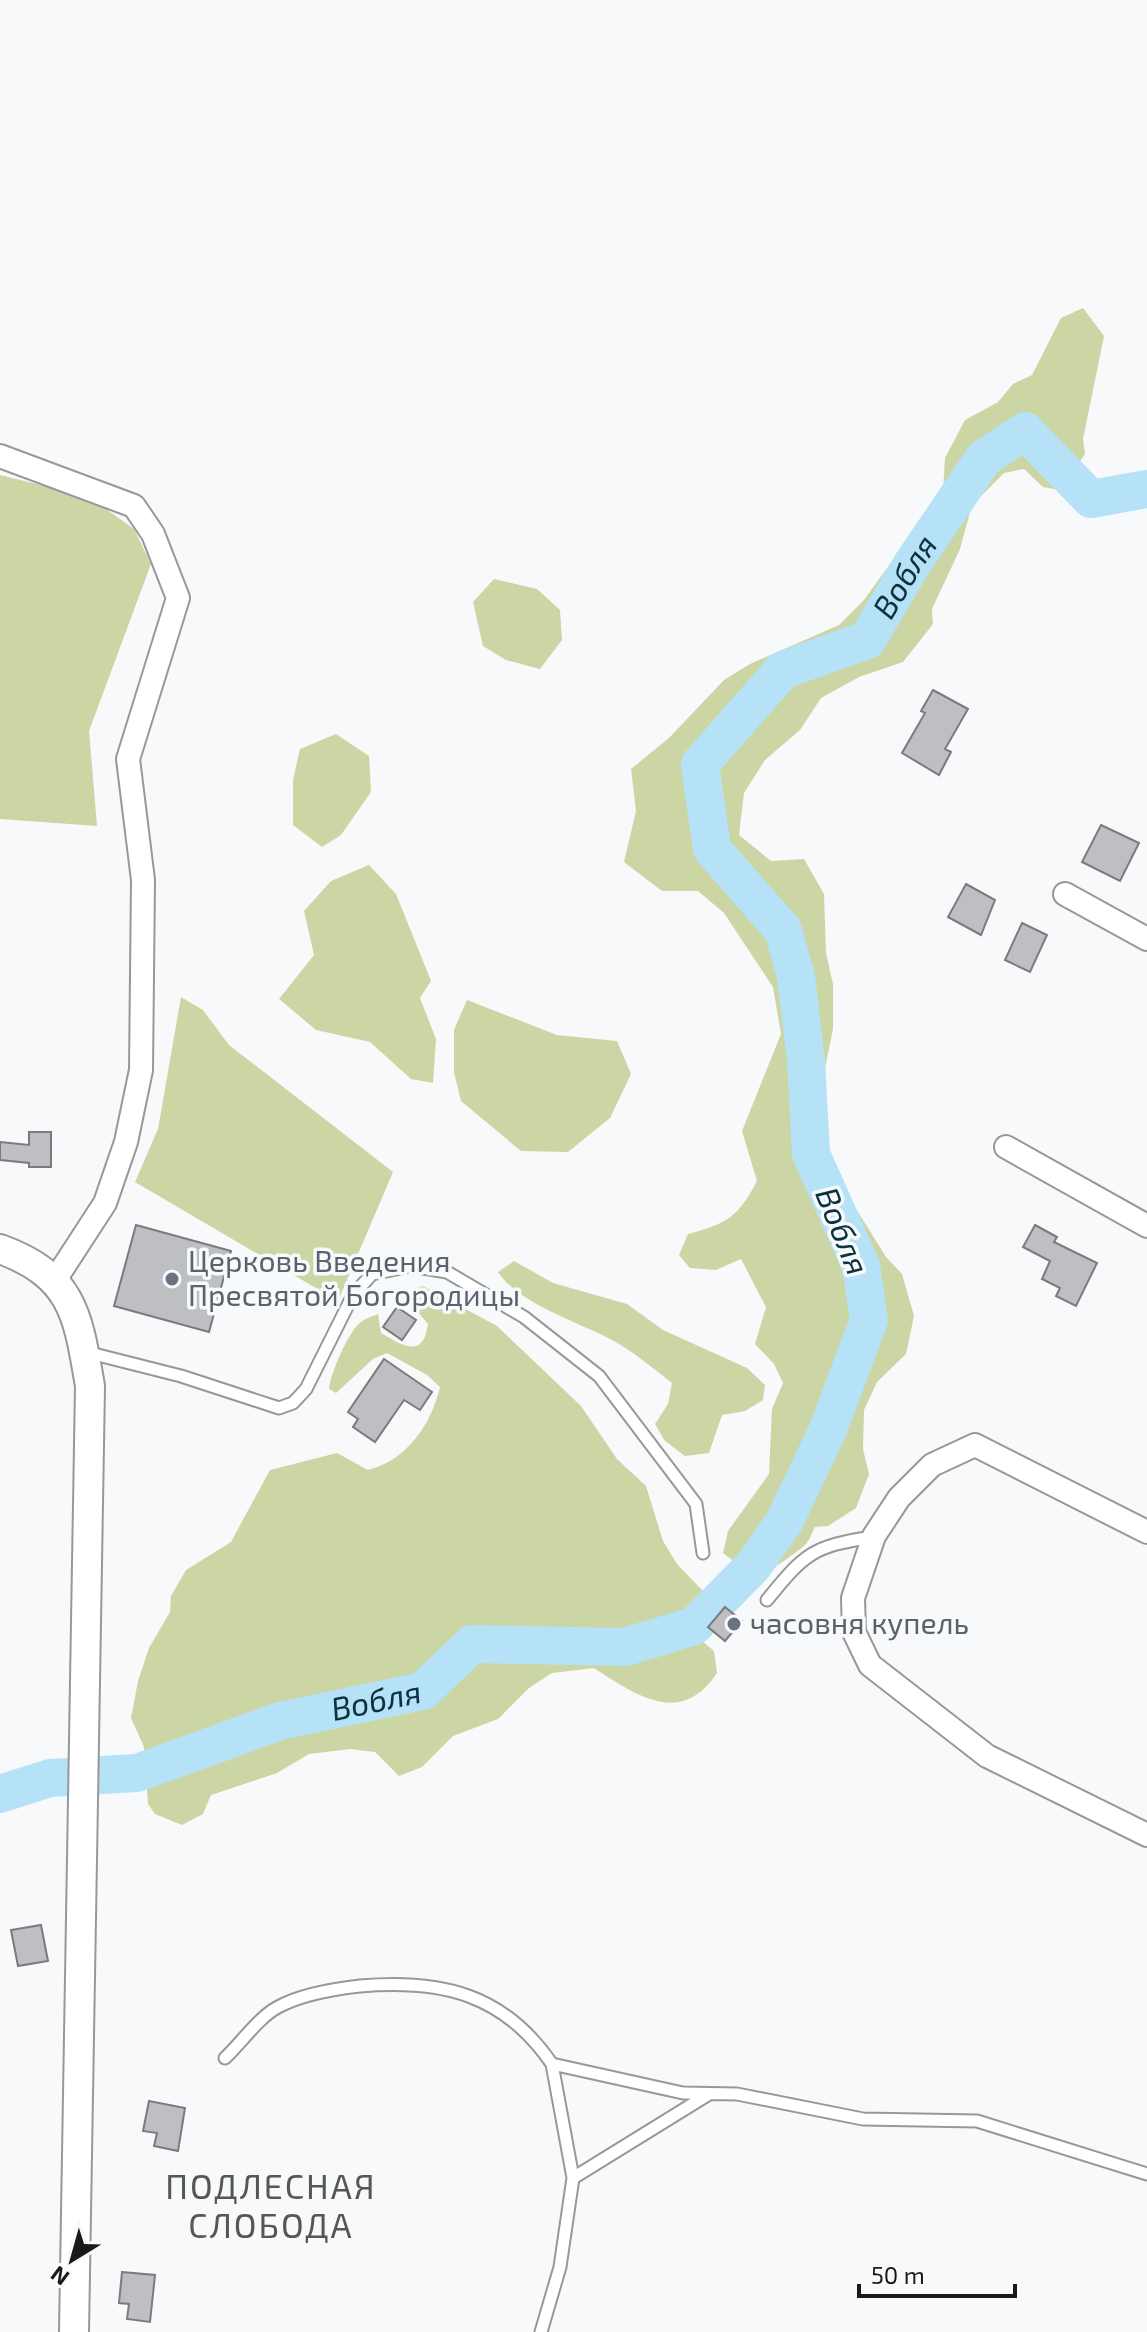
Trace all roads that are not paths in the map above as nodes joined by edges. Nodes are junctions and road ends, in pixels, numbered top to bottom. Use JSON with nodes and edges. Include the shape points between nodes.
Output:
{"nodes":[{"id":1,"x":0,"y":456,"type":"edge"},
{"id":2,"x":1065,"y":894,"type":"dead end"},
{"id":3,"x":1147,"y":939,"type":"edge"},
{"id":4,"x":1006,"y":1147,"type":"dead end"},
{"id":5,"x":1147,"y":1226,"type":"edge"},
{"id":6,"x":0,"y":1249,"type":"edge"},
{"id":7,"x":55,"y":1280,"type":"junction"},
{"id":8,"x":84,"y":1351,"type":"junction"},
{"id":9,"x":1147,"y":1532,"type":"edge"},
{"id":10,"x":874,"y":1536,"type":"junction"},
{"id":11,"x":703,"y":1553,"type":"dead end"},
{"id":12,"x":767,"y":1600,"type":"dead end"},
{"id":13,"x":1147,"y":1835,"type":"edge"},
{"id":14,"x":225,"y":2058,"type":"dead end"},
{"id":15,"x":552,"y":2064,"type":"junction"},
{"id":16,"x":709,"y":2093,"type":"junction"},
{"id":17,"x":1147,"y":2174,"type":"edge"},
{"id":18,"x":573,"y":2178,"type":"junction"},
{"id":19,"x":74,"y":2332,"type":"edge"},
{"id":20,"x":541,"y":2332,"type":"edge"}],
"edges":[{"from":1,"to":7,"type":"street","via":[[134,506],[153,534],[178,598],[128,759],[143,880],[141,1070],[126,1142],[105,1203]]},
{"from":2,"to":3,"type":"street"},
{"from":4,"to":5,"type":"street"},
{"from":6,"to":7,"type":"street"},
{"from":7,"to":8,"type":"street","via":[[79,1323]]},
{"from":8,"to":11,"type":"lane","via":[[279,1408],[306,1389],[353,1295],[372,1274],[411,1266],[447,1272],[524,1317],[599,1376],[696,1504]]},
{"from":8,"to":19,"type":"street","via":[[91,1442]]},
{"from":9,"to":10,"type":"street","via":[[975,1445],[932,1465],[899,1498]]},
{"from":10,"to":12,"type":"lane","via":[[832,1543],[807,1554]]},
{"from":10,"to":13,"type":"street","via":[[853,1598],[854,1632],[870,1665],[987,1756]]},
{"from":14,"to":15,"type":"lane","via":[[276,2008],[333,1989],[439,1985],[493,2006],[534,2037]]},
{"from":15,"to":16,"type":"lane","via":[[683,2093]]},
{"from":15,"to":18,"type":"lane"},
{"from":16,"to":17,"type":"lane","via":[[863,2119],[977,2121]]},
{"from":16,"to":18,"type":"lane"},
{"from":18,"to":20,"type":"lane","via":[[560,2267]]}]}
